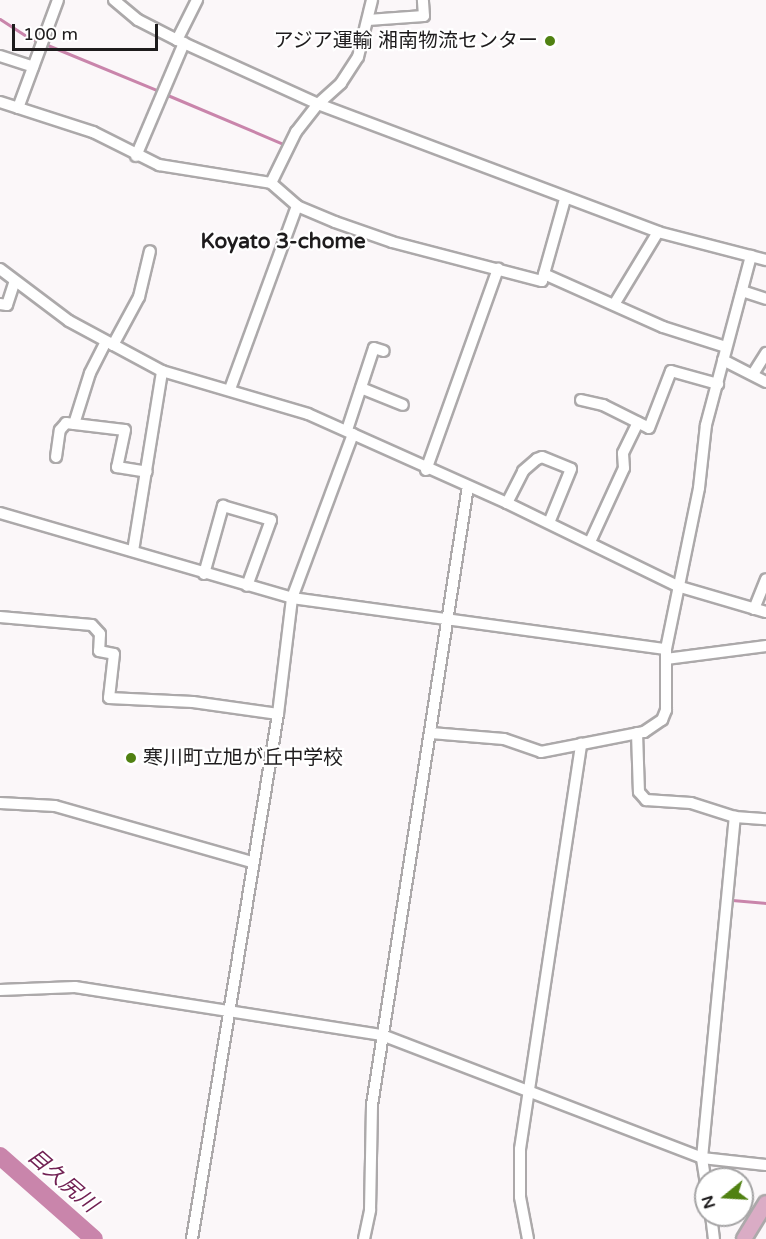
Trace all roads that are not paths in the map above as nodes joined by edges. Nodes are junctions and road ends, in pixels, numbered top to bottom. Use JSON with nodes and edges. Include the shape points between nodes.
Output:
{"nodes":[{"id":1,"x":58,"y":0,"type":"edge"},
{"id":2,"x":114,"y":0,"type":"edge"},
{"id":3,"x":197,"y":0,"type":"edge"},
{"id":4,"x":372,"y":0,"type":"edge"},
{"id":5,"x":423,"y":0,"type":"edge"},
{"id":6,"x":368,"y":20,"type":"junction"},
{"id":7,"x":180,"y":42,"type":"junction"},
{"id":8,"x":0,"y":56,"type":"edge"},
{"id":9,"x":33,"y":67,"type":"junction"},
{"id":10,"x":0,"y":102,"type":"edge"},
{"id":11,"x":318,"y":104,"type":"junction"},
{"id":12,"x":18,"y":108,"type":"junction"},
{"id":13,"x":136,"y":156,"type":"junction"},
{"id":14,"x":271,"y":183,"type":"junction"},
{"id":15,"x":565,"y":199,"type":"junction"},
{"id":16,"x":297,"y":206,"type":"junction"},
{"id":17,"x":658,"y":232,"type":"junction"},
{"id":18,"x":150,"y":251,"type":"dead end"},
{"id":19,"x":751,"y":256,"type":"junction"},
{"id":20,"x":766,"y":260,"type":"edge"},
{"id":21,"x":0,"y":269,"type":"edge"},
{"id":22,"x":498,"y":269,"type":"junction"},
{"id":23,"x":544,"y":274,"type":"junction"},
{"id":24,"x":15,"y":281,"type":"junction"},
{"id":25,"x":742,"y":291,"type":"junction"},
{"id":26,"x":766,"y":299,"type":"edge"},
{"id":27,"x":615,"y":303,"type":"junction"},
{"id":28,"x":0,"y":304,"type":"edge"},
{"id":29,"x":109,"y":344,"type":"junction"},
{"id":30,"x":726,"y":347,"type":"junction"},
{"id":31,"x":384,"y":351,"type":"dead end"},
{"id":32,"x":766,"y":353,"type":"edge"},
{"id":33,"x":723,"y":360,"type":"junction"},
{"id":34,"x":162,"y":371,"type":"junction"},
{"id":35,"x":753,"y":374,"type":"junction"},
{"id":36,"x":766,"y":382,"type":"edge"},
{"id":37,"x":717,"y":384,"type":"junction"},
{"id":38,"x":360,"y":388,"type":"junction"},
{"id":39,"x":230,"y":390,"type":"junction"},
{"id":40,"x":581,"y":400,"type":"dead end"},
{"id":41,"x":403,"y":405,"type":"dead end"},
{"id":42,"x":638,"y":422,"type":"junction"},
{"id":43,"x":74,"y":424,"type":"junction"},
{"id":44,"x":350,"y":432,"type":"junction"},
{"id":45,"x":56,"y":457,"type":"dead end"},
{"id":46,"x":426,"y":470,"type":"junction"},
{"id":47,"x":147,"y":472,"type":"junction"},
{"id":48,"x":468,"y":486,"type":"junction"},
{"id":49,"x":507,"y":503,"type":"junction"},
{"id":50,"x":0,"y":513,"type":"edge"},
{"id":51,"x":549,"y":523,"type":"junction"},
{"id":52,"x":590,"y":542,"type":"junction"},
{"id":53,"x":133,"y":551,"type":"junction"},
{"id":54,"x":204,"y":574,"type":"junction"},
{"id":55,"x":766,"y":579,"type":"edge"},
{"id":56,"x":247,"y":586,"type":"junction"},
{"id":57,"x":677,"y":586,"type":"junction"},
{"id":58,"x":291,"y":598,"type":"junction"},
{"id":59,"x":754,"y":609,"type":"junction"},
{"id":60,"x":766,"y":612,"type":"edge"},
{"id":61,"x":0,"y":617,"type":"edge"},
{"id":62,"x":447,"y":618,"type":"junction"},
{"id":63,"x":766,"y":646,"type":"edge"},
{"id":64,"x":666,"y":654,"type":"junction"},
{"id":65,"x":278,"y":714,"type":"junction"},
{"id":66,"x":431,"y":733,"type":"junction"},
{"id":67,"x":638,"y":734,"type":"junction"},
{"id":68,"x":581,"y":744,"type":"junction"},
{"id":69,"x":0,"y":803,"type":"edge"},
{"id":70,"x":735,"y":817,"type":"junction"},
{"id":71,"x":766,"y":819,"type":"edge"},
{"id":72,"x":251,"y":862,"type":"junction"},
{"id":73,"x":0,"y":990,"type":"edge"},
{"id":74,"x":227,"y":1012,"type":"junction"},
{"id":75,"x":382,"y":1035,"type":"junction"},
{"id":76,"x":530,"y":1092,"type":"junction"},
{"id":77,"x":702,"y":1158,"type":"junction"},
{"id":78,"x":766,"y":1165,"type":"edge"},
{"id":79,"x":703,"y":1167,"type":"edge"},
{"id":80,"x":766,"y":1203,"type":"edge"},
{"id":81,"x":192,"y":1239,"type":"edge"},
{"id":82,"x":364,"y":1239,"type":"edge"},
{"id":83,"x":528,"y":1239,"type":"edge"},
{"id":84,"x":744,"y":1239,"type":"edge"}],
"edges":[{"from":1,"to":9,"type":"street"},
{"from":2,"to":7,"type":"street","via":[[138,20]]},
{"from":3,"to":7,"type":"street"},
{"from":4,"to":6,"type":"street"},
{"from":5,"to":6,"type":"street","via":[[424,16]]},
{"from":6,"to":11,"type":"street","via":[[349,72]]},
{"from":7,"to":11,"type":"street"},
{"from":7,"to":13,"type":"street","via":[[164,94]]},
{"from":8,"to":9,"type":"street"},
{"from":9,"to":12,"type":"street"},
{"from":10,"to":12,"type":"street"},
{"from":11,"to":14,"type":"street","via":[[296,132]]},
{"from":11,"to":15,"type":"street"},
{"from":12,"to":13,"type":"street","via":[[93,132]]},
{"from":13,"to":14,"type":"street","via":[[159,165]]},
{"from":14,"to":16,"type":"street"},
{"from":15,"to":17,"type":"street"},
{"from":15,"to":23,"type":"street"},
{"from":16,"to":22,"type":"street","via":[[392,242]]},
{"from":16,"to":39,"type":"street"},
{"from":17,"to":19,"type":"street"},
{"from":17,"to":27,"type":"street"},
{"from":18,"to":29,"type":"street","via":[[139,297]]},
{"from":19,"to":20,"type":"street"},
{"from":19,"to":25,"type":"street"},
{"from":21,"to":24,"type":"street"},
{"from":22,"to":23,"type":"street","via":[[542,281]]},
{"from":22,"to":46,"type":"street"},
{"from":23,"to":27,"type":"street"},
{"from":24,"to":28,"type":"street","via":[[7,305]]},
{"from":24,"to":29,"type":"street","via":[[69,321]]},
{"from":25,"to":26,"type":"street"},
{"from":25,"to":30,"type":"street"},
{"from":27,"to":30,"type":"street","via":[[663,327]]},
{"from":29,"to":34,"type":"street"},
{"from":29,"to":43,"type":"street","via":[[90,373]]},
{"from":30,"to":33,"type":"street"},
{"from":31,"to":38,"type":"street","via":[[374,348]]},
{"from":32,"to":35,"type":"street"},
{"from":33,"to":35,"type":"street"},
{"from":33,"to":37,"type":"street"},
{"from":34,"to":39,"type":"street"},
{"from":34,"to":47,"type":"street"},
{"from":35,"to":36,"type":"street"},
{"from":37,"to":42,"type":"street","via":[[671,371],[649,428]]},
{"from":37,"to":57,"type":"street"},
{"from":38,"to":41,"type":"street"},
{"from":38,"to":44,"type":"street"},
{"from":39,"to":44,"type":"street"},
{"from":40,"to":42,"type":"street","via":[[603,405]]},
{"from":42,"to":52,"type":"street","via":[[623,453],[624,468]]},
{"from":43,"to":45,"type":"street","via":[[66,423],[60,430]]},
{"from":43,"to":47,"type":"street","via":[[124,430],[117,467]]},
{"from":44,"to":46,"type":"street"},
{"from":44,"to":58,"type":"street"},
{"from":46,"to":48,"type":"street"},
{"from":47,"to":53,"type":"street"},
{"from":48,"to":49,"type":"street"},
{"from":48,"to":62,"type":"street"},
{"from":49,"to":51,"type":"street"},
{"from":49,"to":51,"type":"street","via":[[523,471],[537,459],[542,457],[571,469]]},
{"from":50,"to":53,"type":"street"},
{"from":51,"to":52,"type":"street"},
{"from":52,"to":57,"type":"street"},
{"from":53,"to":54,"type":"street"},
{"from":54,"to":56,"type":"street"},
{"from":54,"to":56,"type":"street","via":[[223,506],[270,520]]},
{"from":55,"to":59,"type":"street"},
{"from":56,"to":58,"type":"street"},
{"from":57,"to":59,"type":"street"},
{"from":57,"to":64,"type":"street"},
{"from":58,"to":62,"type":"street"},
{"from":58,"to":65,"type":"street"},
{"from":59,"to":60,"type":"street"},
{"from":61,"to":65,"type":"street","via":[[92,625],[100,634],[99,651],[114,654],[109,698],[193,702]]},
{"from":62,"to":64,"type":"street"},
{"from":62,"to":66,"type":"street"},
{"from":63,"to":64,"type":"street"},
{"from":64,"to":67,"type":"street","via":[[666,710],[662,720]]},
{"from":65,"to":72,"type":"street"},
{"from":66,"to":68,"type":"street","via":[[504,739],[541,752]]},
{"from":66,"to":75,"type":"street"},
{"from":67,"to":68,"type":"street"},
{"from":67,"to":70,"type":"street","via":[[639,792],[646,800],[692,803]]},
{"from":68,"to":76,"type":"street"},
{"from":69,"to":72,"type":"street","via":[[55,806]]},
{"from":70,"to":71,"type":"street"},
{"from":70,"to":77,"type":"street"},
{"from":72,"to":74,"type":"street"},
{"from":73,"to":74,"type":"street","via":[[75,987]]},
{"from":74,"to":75,"type":"street"},
{"from":74,"to":81,"type":"street"},
{"from":75,"to":76,"type":"street"},
{"from":75,"to":82,"type":"street","via":[[372,1105],[370,1210]]},
{"from":76,"to":77,"type":"street"},
{"from":76,"to":83,"type":"street","via":[[520,1149],[520,1197]]},
{"from":77,"to":78,"type":"street"},
{"from":77,"to":79,"type":"street"},
{"from":80,"to":84,"type":"main road"}]}
